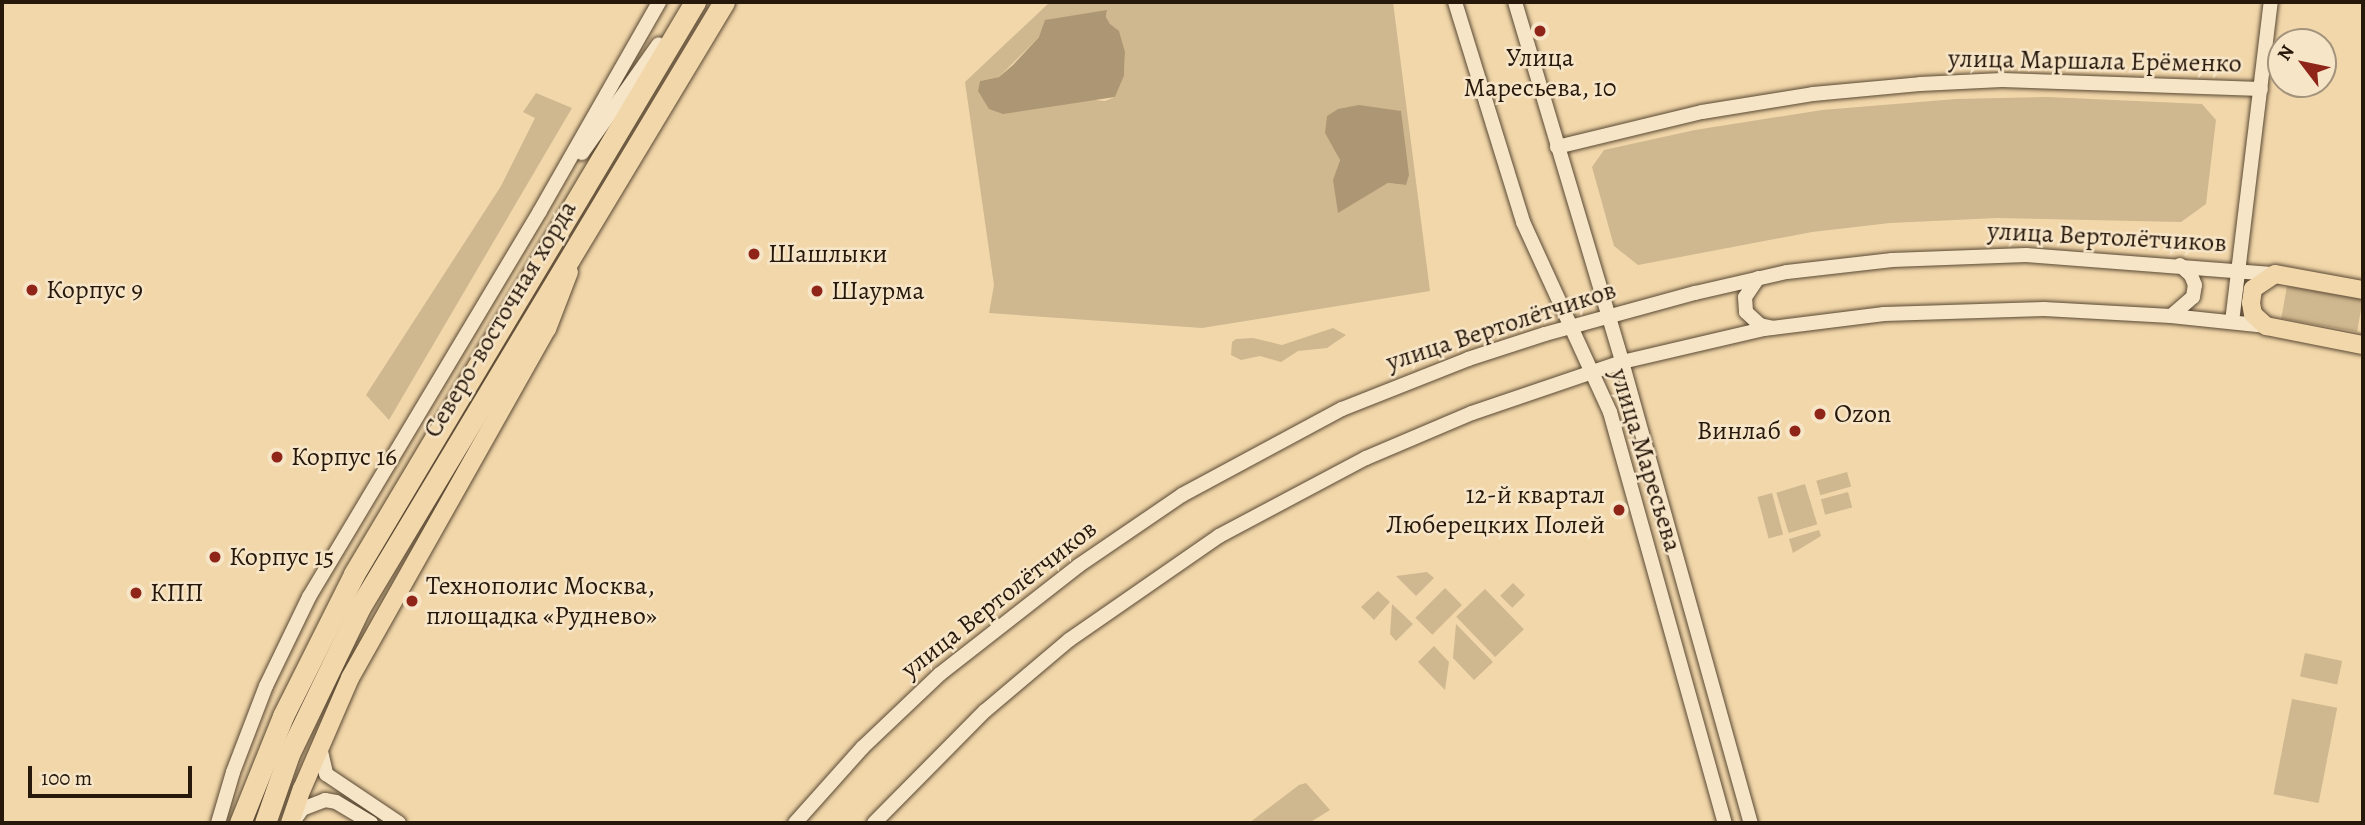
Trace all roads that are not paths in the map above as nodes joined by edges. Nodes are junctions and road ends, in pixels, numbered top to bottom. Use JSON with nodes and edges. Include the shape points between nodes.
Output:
{"nodes":[{"id":1,"x":659,"y":2,"type":"edge"},
{"id":2,"x":693,"y":2,"type":"edge"},
{"id":3,"x":726,"y":2,"type":"edge"},
{"id":4,"x":1455,"y":2,"type":"edge"},
{"id":5,"x":1515,"y":2,"type":"edge"},
{"id":6,"x":2271,"y":2,"type":"edge"},
{"id":7,"x":2261,"y":89,"type":"junction"},
{"id":8,"x":1557,"y":147,"type":"junction"},
{"id":9,"x":540,"y":211,"type":"junction"},
{"id":10,"x":584,"y":233,"type":"junction"},
{"id":11,"x":2180,"y":265,"type":"junction"},
{"id":12,"x":2240,"y":270,"type":"junction"},
{"id":13,"x":2275,"y":274,"type":"junction"},
{"id":14,"x":1759,"y":278,"type":"junction"},
{"id":15,"x":2363,"y":290,"type":"edge"},
{"id":16,"x":2171,"y":316,"type":"junction"},
{"id":17,"x":1607,"y":317,"type":"junction"},
{"id":18,"x":2232,"y":322,"type":"junction"},
{"id":19,"x":1573,"y":326,"type":"junction"},
{"id":20,"x":2266,"y":326,"type":"junction"},
{"id":21,"x":1773,"y":328,"type":"junction"},
{"id":22,"x":2363,"y":345,"type":"edge"},
{"id":23,"x":1622,"y":362,"type":"junction"},
{"id":24,"x":1594,"y":371,"type":"junction"},
{"id":25,"x":319,"y":746,"type":"junction"},
{"id":26,"x":218,"y":823,"type":"edge"},
{"id":27,"x":240,"y":823,"type":"edge"},
{"id":28,"x":265,"y":823,"type":"edge"},
{"id":29,"x":291,"y":823,"type":"edge"},
{"id":30,"x":371,"y":823,"type":"edge"},
{"id":31,"x":399,"y":823,"type":"edge"},
{"id":32,"x":794,"y":823,"type":"edge"},
{"id":33,"x":874,"y":823,"type":"edge"},
{"id":34,"x":1725,"y":823,"type":"edge"},
{"id":35,"x":1751,"y":823,"type":"edge"}],
"edges":[{"from":1,"to":9,"type":"street"},
{"from":2,"to":9,"type":"street"},
{"from":2,"to":27,"type":"highway","name":"Северо-восточная хорда","via":[[354,574],[283,716]]},
{"from":3,"to":10,"type":"highway","name":"Северо-восточная хорда"},
{"from":4,"to":19,"type":"street","name":"улица Маресьева","via":[[1523,222]]},
{"from":5,"to":8,"type":"street"},
{"from":6,"to":7,"type":"street","name":"улица Маршала Ерёменко"},
{"from":7,"to":8,"type":"street","name":"улица Маршала Ерёменко","via":[[2002,80],[1920,84],[1813,94],[1702,112]]},
{"from":7,"to":12,"type":"street","name":"улица Маршала Ерёменко"},
{"from":8,"to":17,"type":"street"},
{"from":9,"to":26,"type":"street","via":[[309,597],[266,686]]},
{"from":10,"to":25,"type":"main road","via":[[547,329],[397,592]]},
{"from":10,"to":28,"type":"highway","name":"Северо-восточная хорда","via":[[360,607],[289,754]]},
{"from":11,"to":12,"type":"street","name":"улица Вертолётчиков"},
{"from":11,"to":14,"type":"street","name":"улица Вертолётчиков","via":[[2013,255],[1892,260]]},
{"from":11,"to":16,"type":"street","via":[[2191,275],[2193,297]]},
{"from":12,"to":13,"type":"street","name":"улица Вертолётчиков"},
{"from":12,"to":18,"type":"street","name":"улица Маршала Ерёменко"},
{"from":13,"to":15,"type":"main road","name":"улица Вертолётчиков"},
{"from":13,"to":20,"type":"main road","via":[[2253,289],[2253,314]]},
{"from":14,"to":17,"type":"street","name":"улица Вертолётчиков"},
{"from":14,"to":21,"type":"street","via":[[1745,297],[1746,312],[1760,325]]},
{"from":16,"to":18,"type":"street"},
{"from":16,"to":21,"type":"street","via":[[2031,309],[1884,314]]},
{"from":17,"to":19,"type":"street","name":"улица Вертолётчиков"},
{"from":17,"to":23,"type":"street","name":"улица Маресьева"},
{"from":18,"to":20,"type":"street"},
{"from":19,"to":24,"type":"street","name":"улица Маресьева"},
{"from":19,"to":32,"type":"street","name":"улица Вертолётчиков","via":[[1468,359],[1342,409],[1182,495],[1036,597],[940,674],[862,748]]},
{"from":20,"to":22,"type":"main road"},
{"from":21,"to":23,"type":"street"},
{"from":23,"to":24,"type":"street"},
{"from":23,"to":35,"type":"street","name":"улица Маресьева"},
{"from":24,"to":33,"type":"street","via":[[1472,413],[1366,458],[1219,536],[1069,640],[985,711]]},
{"from":24,"to":34,"type":"street","name":"улица Маресьева","via":[[1610,412]]},
{"from":25,"to":29,"type":"main road"},
{"from":25,"to":31,"type":"street","via":[[327,774]]},
{"from":29,"to":30,"type":"street","via":[[302,809],[325,800]]}]}
